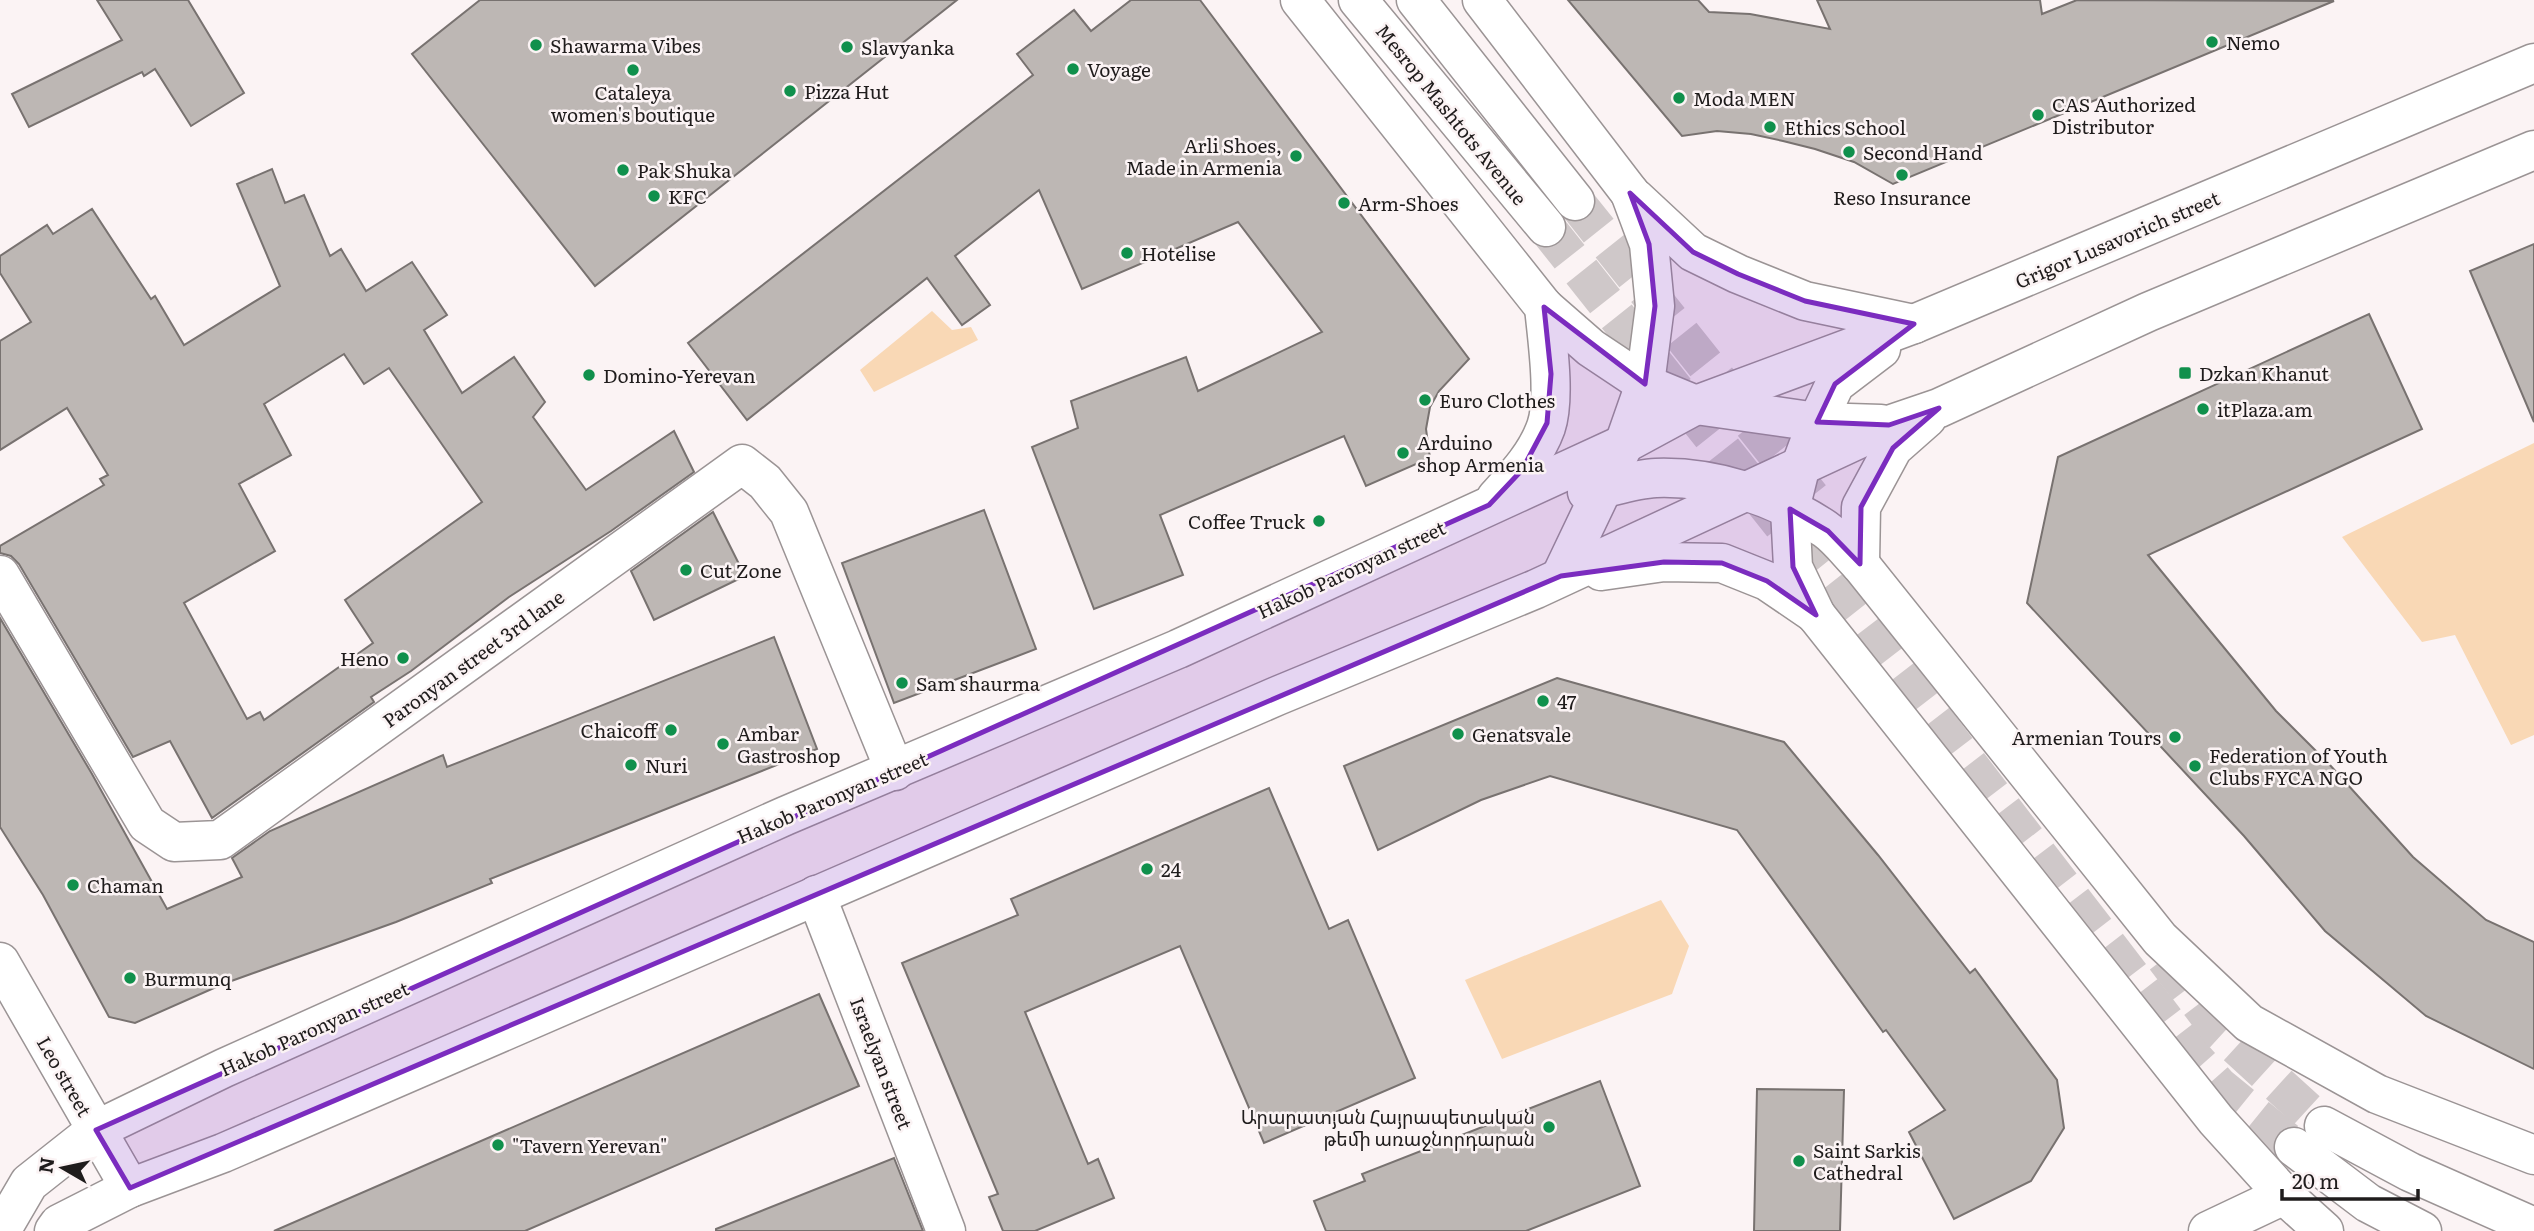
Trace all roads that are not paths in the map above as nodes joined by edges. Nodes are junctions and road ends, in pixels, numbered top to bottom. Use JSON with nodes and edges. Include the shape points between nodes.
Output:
{"nodes":[{"id":1,"x":1300,"y":0,"type":"edge"},
{"id":2,"x":1358,"y":0,"type":"edge"},
{"id":3,"x":1416,"y":0,"type":"edge"},
{"id":4,"x":1482,"y":0,"type":"edge"},
{"id":5,"x":2534,"y":63,"type":"edge"},
{"id":6,"x":2534,"y":150,"type":"edge"},
{"id":7,"x":1630,"y":193,"type":"junction"},
{"id":8,"x":1575,"y":201,"type":"tunnel mouth"},
{"id":9,"x":1546,"y":227,"type":"tunnel mouth"},
{"id":10,"x":1544,"y":307,"type":"junction"},
{"id":11,"x":1914,"y":324,"type":"junction"},
{"id":12,"x":1644,"y":384,"type":"junction"},
{"id":13,"x":1696,"y":405,"type":"junction"},
{"id":14,"x":1939,"y":408,"type":"junction"},
{"id":15,"x":1817,"y":422,"type":"junction"},
{"id":16,"x":1889,"y":425,"type":"junction"},
{"id":17,"x":1624,"y":444,"type":"junction"},
{"id":18,"x":1801,"y":465,"type":"junction"},
{"id":19,"x":1604,"y":489,"type":"junction"},
{"id":20,"x":1747,"y":491,"type":"junction"},
{"id":21,"x":1489,"y":505,"type":"junction"},
{"id":22,"x":1790,"y":509,"type":"junction"},
{"id":23,"x":1860,"y":564,"type":"junction"},
{"id":24,"x":0,"y":575,"type":"edge"},
{"id":25,"x":1561,"y":576,"type":"junction"},
{"id":26,"x":1816,"y":615,"type":"junction"},
{"id":27,"x":895,"y":771,"type":"junction"},
{"id":28,"x":816,"y":895,"type":"junction"},
{"id":29,"x":0,"y":962,"type":"edge"},
{"id":30,"x":96,"y":1130,"type":"junction"},
{"id":31,"x":2534,"y":1155,"type":"edge"},
{"id":32,"x":130,"y":1188,"type":"junction"},
{"id":33,"x":2284,"y":1195,"type":"junction"},
{"id":34,"x":2534,"y":1227,"type":"edge"},
{"id":35,"x":1,"y":1231,"type":"edge"},
{"id":36,"x":54,"y":1231,"type":"edge"},
{"id":37,"x":946,"y":1231,"type":"edge"},
{"id":38,"x":2208,"y":1231,"type":"edge"},
{"id":39,"x":2324,"y":1231,"type":"edge"},
{"id":40,"x":2422,"y":1231,"type":"edge"}],
"edges":[{"from":1,"to":10,"type":"main road"},
{"from":2,"to":9,"type":"main road","name":"Mesrop Mashtots Avenue"},
{"from":3,"to":8,"type":"main road"},
{"from":4,"to":7,"type":"main road"},
{"from":5,"to":11,"type":"main road","name":"Grigor Lusavorich street"},
{"from":6,"to":14,"type":"main road","via":[[2148,312]]},
{"from":7,"to":11,"type":"main road","via":[[1693,253],[1738,274],[1805,301]]},
{"from":7,"to":12,"type":"main road","via":[[1649,244],[1654,306]]},
{"from":10,"to":12,"type":"main road","via":[[1591,348]]},
{"from":10,"to":21,"type":"main road","via":[[1551,373],[1547,423],[1522,470]]},
{"from":11,"to":13,"type":"main road","name":"Grigor Lusavorich street"},
{"from":11,"to":15,"type":"main road","via":[[1835,384]]},
{"from":12,"to":13,"type":"main road"},
{"from":12,"to":17,"type":"main road"},
{"from":13,"to":15,"type":"main road"},
{"from":13,"to":17,"type":"main road","name":"Hakob Paronyan street"},
{"from":14,"to":16,"type":"main road"},
{"from":14,"to":23,"type":"main road","via":[[1893,448],[1861,507]]},
{"from":15,"to":16,"type":"main road"},
{"from":15,"to":18,"type":"main road"},
{"from":16,"to":18,"type":"main road"},
{"from":17,"to":19,"type":"main road"},
{"from":17,"to":21,"type":"main road","name":"Hakob Paronyan street"},
{"from":18,"to":20,"type":"main road"},
{"from":18,"to":22,"type":"main road"},
{"from":19,"to":20,"type":"main road","via":[[1653,478],[1686,479]]},
{"from":19,"to":21,"type":"main road"},
{"from":19,"to":25,"type":"main road"},
{"from":20,"to":22,"type":"main road"},
{"from":20,"to":25,"type":"main road"},
{"from":21,"to":27,"type":"main road","name":"Hakob Paronyan street","via":[[1178,649]]},
{"from":22,"to":23,"type":"main road","via":[[1828,530]]},
{"from":22,"to":26,"type":"main road","via":[[1793,567]]},
{"from":23,"to":31,"type":"main road","via":[[2160,939],[2249,1023],[2377,1094]]},
{"from":24,"to":27,"type":"main road","name":"Paronyan street 3rd lane","via":[[148,824],[174,842],[220,840],[742,464],[765,482],[789,512]]},
{"from":25,"to":26,"type":"main road","via":[[1664,562],[1722,563],[1767,581]]},
{"from":25,"to":28,"type":"main road"},
{"from":26,"to":33,"type":"main road","via":[[2217,1120]]},
{"from":27,"to":30,"type":"main road","name":"Hakob Paronyan street","via":[[288,1039]]},
{"from":28,"to":32,"type":"main road","via":[[223,1153]]},
{"from":28,"to":37,"type":"main road","name":"Israelyan street"},
{"from":29,"to":30,"type":"main road","name":"Leo street"},
{"from":30,"to":32,"type":"main road","name":"Leo street"},
{"from":30,"to":35,"type":"main road","name":"Hakob Paronyan street","via":[[29,1183]]},
{"from":32,"to":36,"type":"main road","via":[[59,1224]]},
{"from":33,"to":38,"type":"main road"},
{"from":33,"to":39,"type":"main road"},
{"from":34,"to":40,"type":"main road","via":[[2410,1172],[2309,1137],[2368,1203]]}]}
